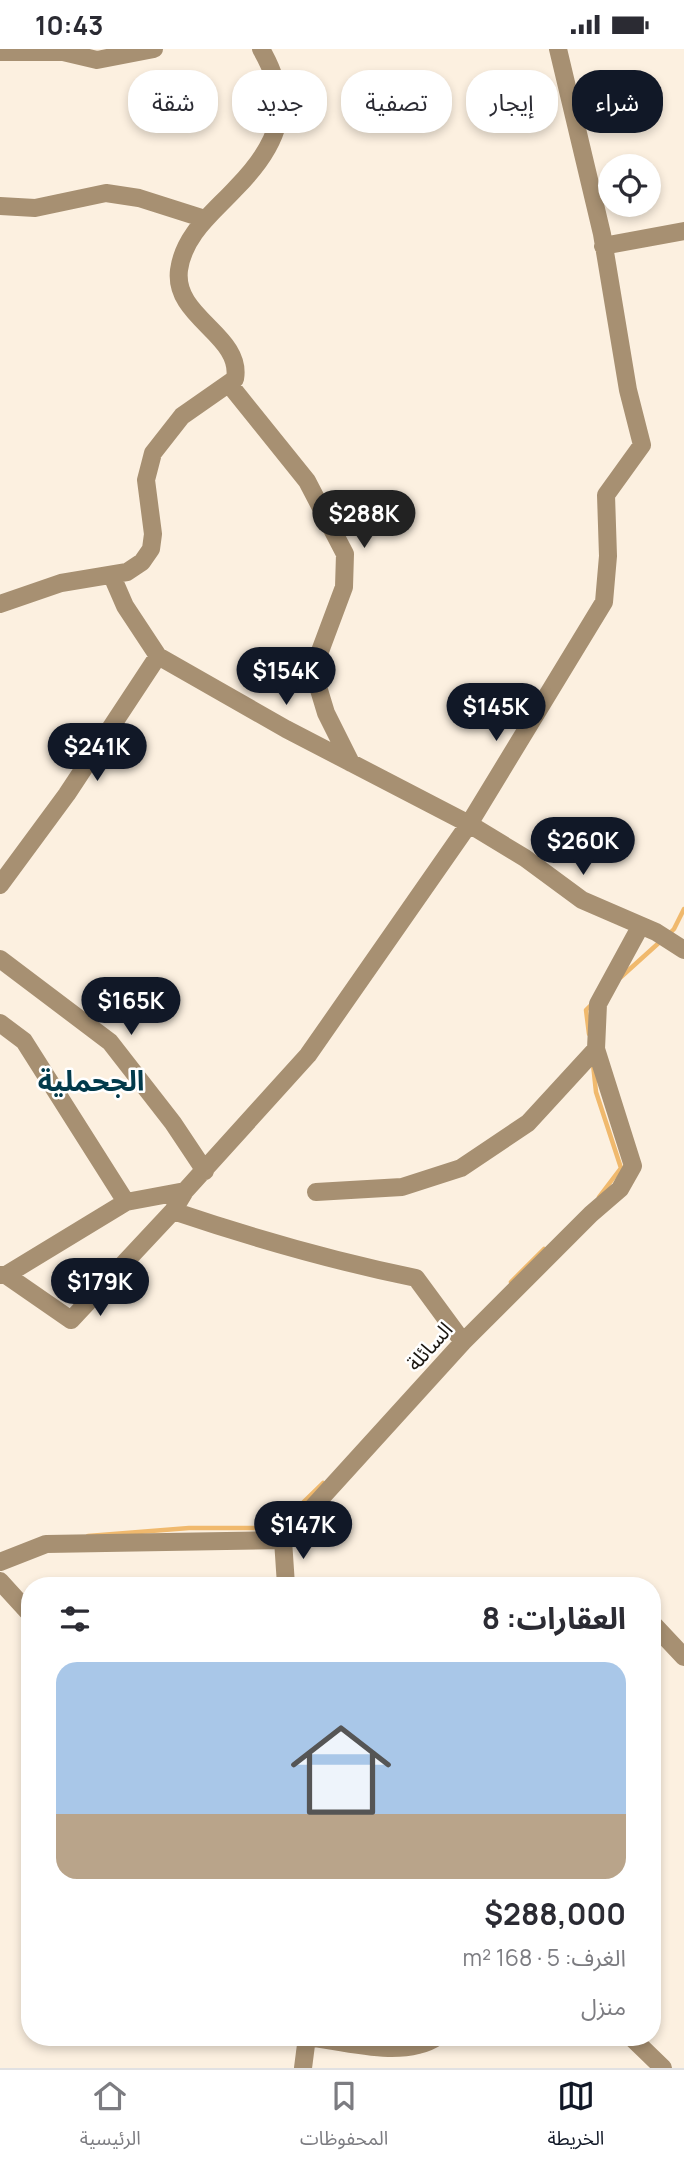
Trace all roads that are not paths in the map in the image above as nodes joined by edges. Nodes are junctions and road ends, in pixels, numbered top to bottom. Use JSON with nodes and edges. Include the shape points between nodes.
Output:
{"nodes":[{"id":1,"x":154,"y":49,"type":"edge"},
{"id":2,"x":261,"y":49,"type":"edge"},
{"id":3,"x":558,"y":49,"type":"edge"},
{"id":4,"x":20,"y":50,"type":"edge"},
{"id":5,"x":0,"y":52,"type":"edge"},
{"id":6,"x":0,"y":206,"type":"edge"},
{"id":7,"x":205,"y":219,"type":"junction"},
{"id":8,"x":684,"y":231,"type":"edge"},
{"id":9,"x":603,"y":246,"type":"junction"},
{"id":10,"x":229,"y":384,"type":"junction"},
{"id":11,"x":112,"y":576,"type":"junction"},
{"id":12,"x":0,"y":604,"type":"edge"},
{"id":13,"x":158,"y":656,"type":"junction"},
{"id":14,"x":351,"y":763,"type":"junction"},
{"id":15,"x":469,"y":824,"type":"junction"},
{"id":16,"x":0,"y":885,"type":"edge"},
{"id":17,"x":640,"y":927,"type":"junction"},
{"id":18,"x":684,"y":950,"type":"edge"},
{"id":19,"x":0,"y":959,"type":"edge"},
{"id":20,"x":0,"y":1023,"type":"edge"},
{"id":21,"x":596,"y":1049,"type":"junction"},
{"id":22,"x":205,"y":1171,"type":"junction"},
{"id":23,"x":185,"y":1191,"type":"junction"},
{"id":24,"x":316,"y":1192,"type":"dead end"},
{"id":25,"x":126,"y":1202,"type":"junction"},
{"id":26,"x":173,"y":1211,"type":"junction"},
{"id":27,"x":3,"y":1275,"type":"edge"},
{"id":28,"x":463,"y":1342,"type":"junction"},
{"id":29,"x":283,"y":1540,"type":"junction"},
{"id":30,"x":0,"y":1562,"type":"edge"},
{"id":31,"x":285,"y":1577,"type":"edge"},
{"id":32,"x":0,"y":1581,"type":"edge"},
{"id":33,"x":21,"y":1604,"type":"edge"},
{"id":34,"x":661,"y":1633,"type":"edge"},
{"id":35,"x":684,"y":1657,"type":"edge"},
{"id":36,"x":306,"y":2046,"type":"edge"},
{"id":37,"x":376,"y":2046,"type":"edge"},
{"id":38,"x":413,"y":2046,"type":"edge"},
{"id":39,"x":640,"y":2046,"type":"edge"},
{"id":40,"x":303,"y":2068,"type":"edge"},
{"id":41,"x":663,"y":2068,"type":"edge"}],
"edges":[{"from":1,"to":4,"type":"street","via":[[97,60],[63,52]]},
{"from":2,"to":7,"type":"street","via":[[278,87],[281,112],[272,142]]},
{"from":3,"to":9,"type":"street"},
{"from":4,"to":5,"type":"street"},
{"from":6,"to":7,"type":"street","via":[[36,208],[106,193],[139,198]]},
{"from":7,"to":10,"type":"street","via":[[195,229],[182,258],[180,288],[205,326],[234,355],[235,379]]},
{"from":8,"to":9,"type":"street"},
{"from":9,"to":15,"type":"street","via":[[642,445],[606,495],[604,602]]},
{"from":10,"to":11,"type":"street","via":[[182,416],[153,453],[146,481],[151,549],[142,562]]},
{"from":10,"to":14,"type":"street","via":[[307,481],[345,554],[344,587],[313,670],[326,713]]},
{"from":11,"to":12,"type":"street","via":[[61,583]]},
{"from":11,"to":13,"type":"street","via":[[125,606]]},
{"from":13,"to":14,"type":"street"},
{"from":13,"to":16,"type":"street"},
{"from":14,"to":15,"type":"street"},
{"from":15,"to":17,"type":"street","via":[[582,900]]},
{"from":15,"to":22,"type":"street","via":[[308,1055]]},
{"from":17,"to":18,"type":"street"},
{"from":17,"to":21,"type":"street","name":"السائلة","via":[[598,1004]]},
{"from":19,"to":22,"type":"street","via":[[110,1042]]},
{"from":20,"to":25,"type":"street","via":[[24,1041]]},
{"from":21,"to":24,"type":"street","via":[[528,1123],[461,1168],[402,1187]]},
{"from":21,"to":28,"type":"street","name":"السائلة","via":[[633,1166],[620,1189]]},
{"from":22,"to":23,"type":"street"},
{"from":23,"to":25,"type":"street"},
{"from":23,"to":26,"type":"street"},
{"from":25,"to":27,"type":"street"},
{"from":26,"to":27,"type":"street","via":[[72,1320]]},
{"from":26,"to":28,"type":"street","via":[[337,1262],[416,1279]]},
{"from":28,"to":29,"type":"street","name":"السائلة"},
{"from":29,"to":30,"type":"street","via":[[46,1544]]},
{"from":29,"to":31,"type":"street"},
{"from":32,"to":33,"type":"street"},
{"from":34,"to":35,"type":"street"},
{"from":36,"to":40,"type":"street"},
{"from":37,"to":38,"type":"street"},
{"from":39,"to":41,"type":"street"}]}
